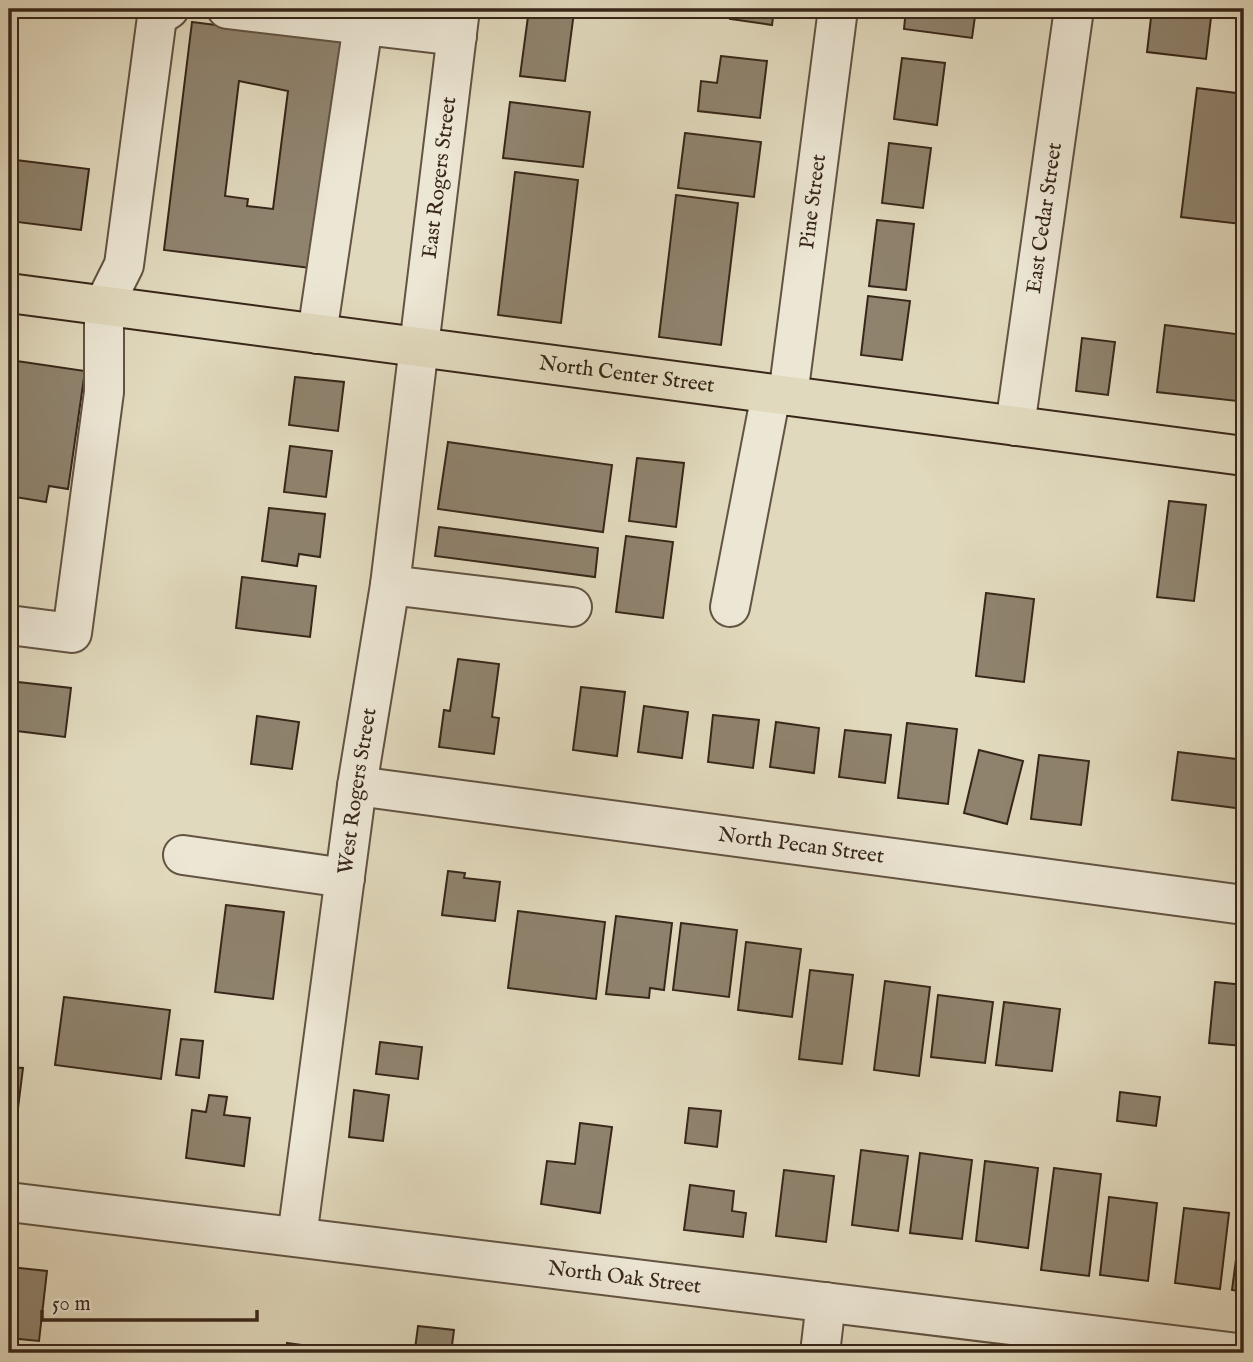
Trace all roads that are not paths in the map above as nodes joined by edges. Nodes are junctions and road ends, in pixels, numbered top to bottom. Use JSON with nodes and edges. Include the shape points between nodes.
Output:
{"nodes":[{"id":1,"x":169,"y":9,"type":"edge"},
{"id":2,"x":227,"y":9,"type":"edge"},
{"id":3,"x":838,"y":9,"type":"edge"},
{"id":4,"x":1074,"y":9,"type":"edge"},
{"id":5,"x":458,"y":22,"type":"edge"},
{"id":6,"x":363,"y":25,"type":"junction"},
{"id":7,"x":10,"y":296,"type":"edge"},
{"id":8,"x":104,"y":305,"type":"junction"},
{"id":9,"x":317,"y":334,"type":"junction"},
{"id":10,"x":417,"y":347,"type":"junction"},
{"id":11,"x":779,"y":395,"type":"junction"},
{"id":12,"x":1015,"y":426,"type":"junction"},
{"id":13,"x":1244,"y":456,"type":"edge"},
{"id":14,"x":390,"y":585,"type":"junction"},
{"id":15,"x":572,"y":607,"type":"dead end"},
{"id":16,"x":730,"y":607,"type":"dead end"},
{"id":17,"x":9,"y":625,"type":"edge"},
{"id":18,"x":357,"y":786,"type":"junction"},
{"id":19,"x":183,"y":855,"type":"dead end"},
{"id":20,"x":345,"y":878,"type":"junction"},
{"id":21,"x":1244,"y":905,"type":"edge"},
{"id":22,"x":9,"y":1202,"type":"edge"},
{"id":23,"x":298,"y":1237,"type":"junction"},
{"id":24,"x":826,"y":1302,"type":"junction"},
{"id":25,"x":820,"y":1353,"type":"edge"},
{"id":26,"x":1238,"y":1353,"type":"edge"}],
"edges":[{"from":1,"to":8,"type":"street","via":[[157,17],[124,265]]},
{"from":2,"to":6,"type":"street"},
{"from":3,"to":11,"type":"street","name":"Pine Street"},
{"from":4,"to":12,"type":"street","name":"East Cedar Street"},
{"from":5,"to":6,"type":"street"},
{"from":5,"to":10,"type":"street","name":"East Rogers Street"},
{"from":6,"to":9,"type":"street"},
{"from":7,"to":8,"type":"main road","name":"North Center Street"},
{"from":8,"to":9,"type":"main road","name":"North Center Street"},
{"from":8,"to":17,"type":"street","via":[[104,392],[72,634]]},
{"from":9,"to":10,"type":"main road","name":"North Center Street"},
{"from":10,"to":11,"type":"main road","name":"North Center Street"},
{"from":10,"to":14,"type":"street","name":"West Rogers Street"},
{"from":11,"to":12,"type":"main road","name":"North Center Street"},
{"from":11,"to":16,"type":"street","name":"Pine Street"},
{"from":12,"to":13,"type":"main road","name":"North Center Street"},
{"from":14,"to":15,"type":"street"},
{"from":14,"to":18,"type":"street","name":"West Rogers Street"},
{"from":18,"to":20,"type":"street","name":"West Rogers Street"},
{"from":18,"to":21,"type":"street","name":"North Pecan Street"},
{"from":19,"to":20,"type":"street"},
{"from":20,"to":23,"type":"street","name":"West Rogers Street"},
{"from":22,"to":23,"type":"street","name":"North Oak Street"},
{"from":23,"to":24,"type":"street","name":"North Oak Street"},
{"from":24,"to":25,"type":"street"},
{"from":24,"to":26,"type":"street","name":"North Oak Street"}]}
